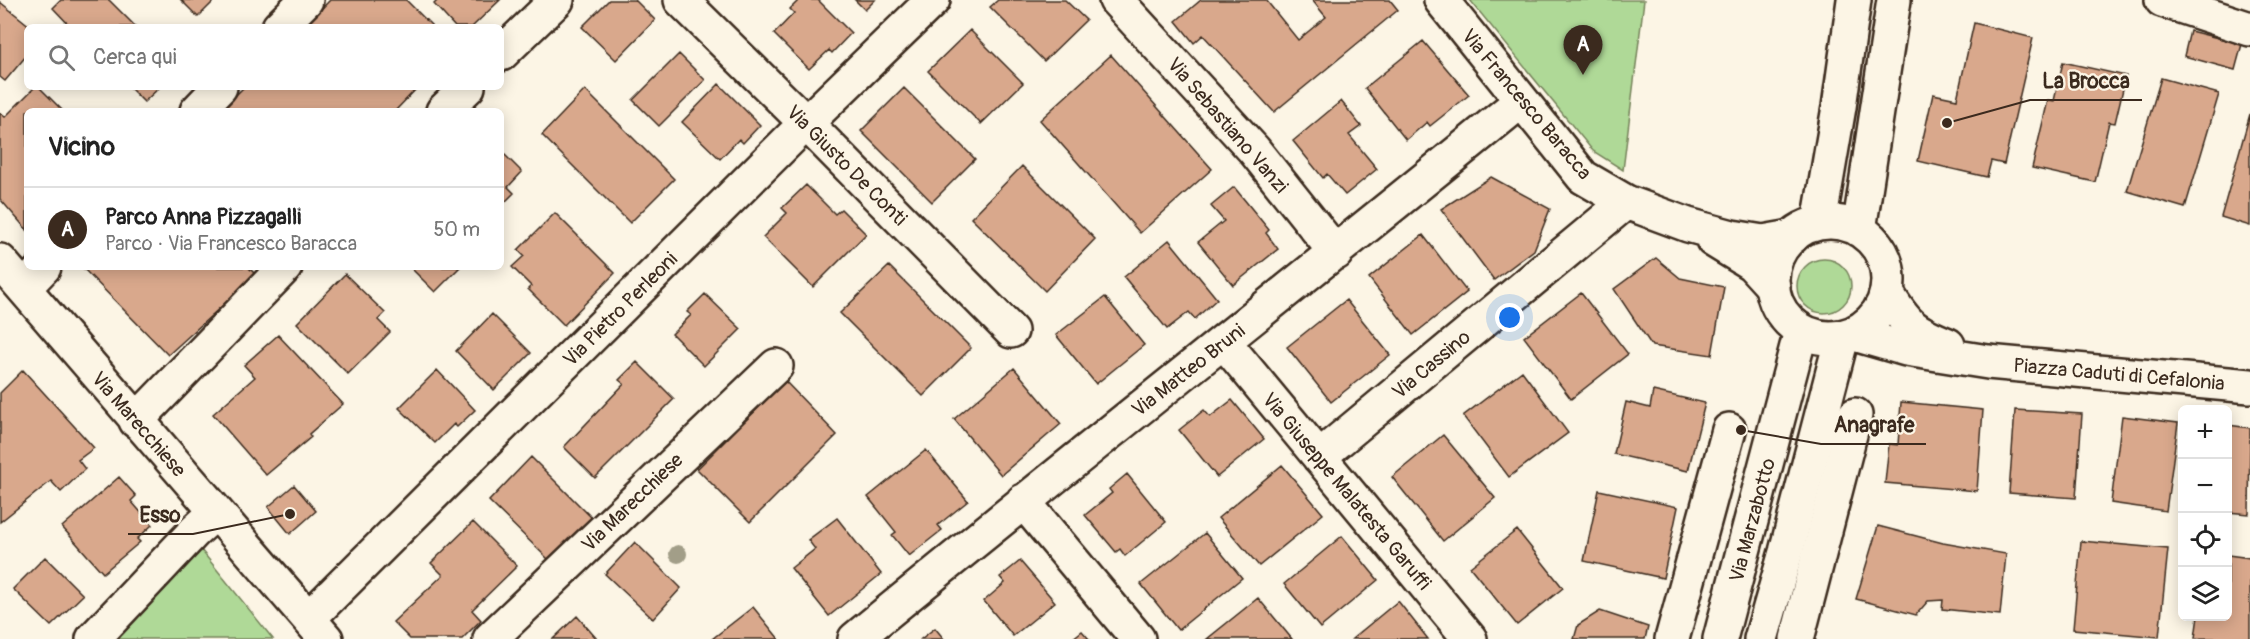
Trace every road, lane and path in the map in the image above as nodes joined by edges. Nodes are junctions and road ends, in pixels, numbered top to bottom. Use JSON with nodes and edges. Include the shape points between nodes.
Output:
{"nodes":[{"id":1,"x":306,"y":0,"type":"edge"},
{"id":2,"x":556,"y":0,"type":"edge"},
{"id":3,"x":681,"y":0,"type":"edge"},
{"id":4,"x":933,"y":0,"type":"edge"},
{"id":5,"x":1116,"y":0,"type":"edge"},
{"id":6,"x":1441,"y":0,"type":"edge"},
{"id":7,"x":1854,"y":0,"type":"edge"},
{"id":8,"x":1894,"y":0,"type":"edge"},
{"id":9,"x":2162,"y":0,"type":"edge"},
{"id":10,"x":282,"y":24,"type":"edge"},
{"id":11,"x":2250,"y":29,"type":"edge"},
{"id":12,"x":504,"y":51,"type":"edge"},
{"id":13,"x":217,"y":90,"type":"edge"},
{"id":14,"x":465,"y":90,"type":"edge"},
{"id":15,"x":1521,"y":101,"type":"junction"},
{"id":16,"x":200,"y":108,"type":"edge"},
{"id":17,"x":446,"y":108,"type":"edge"},
{"id":18,"x":806,"y":123,"type":"junction"},
{"id":19,"x":1626,"y":202,"type":"junction"},
{"id":20,"x":1688,"y":225,"type":"junction"},
{"id":21,"x":1805,"y":230,"type":"junction"},
{"id":22,"x":1860,"y":230,"type":"junction"},
{"id":23,"x":1336,"y":253,"type":"junction"},
{"id":24,"x":0,"y":261,"type":"edge"},
{"id":25,"x":282,"y":270,"type":"edge"},
{"id":26,"x":34,"y":277,"type":"edge"},
{"id":27,"x":1773,"y":287,"type":"junction"},
{"id":28,"x":1887,"y":293,"type":"junction"},
{"id":29,"x":1011,"y":331,"type":"dead end"},
{"id":30,"x":1801,"y":331,"type":"junction"},
{"id":31,"x":1848,"y":335,"type":"junction"},
{"id":32,"x":1224,"y":342,"type":"junction"},
{"id":33,"x":1988,"y":362,"type":"junction"},
{"id":34,"x":776,"y":366,"type":"dead end"},
{"id":35,"x":2250,"y":386,"type":"edge"},
{"id":36,"x":1855,"y":415,"type":"dead end"},
{"id":37,"x":136,"y":421,"type":"junction"},
{"id":38,"x":1729,"y":430,"type":"dead end"},
{"id":39,"x":1319,"y":457,"type":"junction"},
{"id":40,"x":1023,"y":501,"type":"junction"},
{"id":41,"x":215,"y":513,"type":"junction"},
{"id":42,"x":317,"y":629,"type":"edge"},
{"id":43,"x":93,"y":639,"type":"edge"},
{"id":44,"x":490,"y":639,"type":"edge"},
{"id":45,"x":855,"y":639,"type":"edge"},
{"id":46,"x":1138,"y":639,"type":"edge"},
{"id":47,"x":1470,"y":639,"type":"edge"},
{"id":48,"x":1672,"y":639,"type":"edge"},
{"id":49,"x":1720,"y":639,"type":"edge"},
{"id":50,"x":1761,"y":639,"type":"edge"},
{"id":51,"x":1797,"y":639,"type":"edge"}],
"edges":[{"from":1,"to":10,"type":"street"},
{"from":2,"to":12,"type":"street"},
{"from":3,"to":18,"type":"street","name":"Via Giusto De Conti"},
{"from":4,"to":18,"type":"street","name":"Via Pietro Perleoni"},
{"from":5,"to":23,"type":"street","name":"Via Sebastiano Vanzi","via":[[1254,150]]},
{"from":6,"to":15,"type":"street","name":"Via Francesco Baracca"},
{"from":7,"to":21,"type":"street","via":[[1839,107]]},
{"from":8,"to":22,"type":"street"},
{"from":9,"to":11,"type":"street"},
{"from":13,"to":16,"type":"street"},
{"from":14,"to":17,"type":"street"},
{"from":15,"to":19,"type":"street","name":"Via Francesco Baracca","via":[[1584,177]]},
{"from":15,"to":23,"type":"street","name":"Via Matteo Bruni"},
{"from":18,"to":29,"type":"street","name":"Via Giusto De Conti"},
{"from":18,"to":42,"type":"street","name":"Via Pietro Perleoni"},
{"from":19,"to":20,"type":"street","name":"Via Francesco Baracca"},
{"from":19,"to":39,"type":"street","name":"Via Cassino"},
{"from":20,"to":21,"type":"street","name":"Via Francesco Baracca","via":[[1763,242]]},
{"from":20,"to":27,"type":"street","name":"Via Francesco Baracca","via":[[1752,264]]},
{"from":21,"to":22,"type":"street","via":[[1840,223]]},
{"from":21,"to":27,"type":"street","via":[[1785,243],[1776,256]]},
{"from":22,"to":28,"type":"street","via":[[1883,257]]},
{"from":23,"to":32,"type":"street","name":"Via Matteo Bruni"},
{"from":24,"to":26,"type":"street","name":"Via Marecchiese"},
{"from":25,"to":37,"type":"street"},
{"from":26,"to":37,"type":"street","name":"Via Marecchiese"},
{"from":27,"to":30,"type":"street","via":[[1781,313]]},
{"from":28,"to":31,"type":"street","via":[[1869,323]]},
{"from":28,"to":33,"type":"street","via":[[1902,319],[1916,331]]},
{"from":30,"to":31,"type":"street","via":[[1819,338]]},
{"from":30,"to":49,"type":"street","name":"Via Marzabotto"},
{"from":31,"to":33,"type":"street"},
{"from":31,"to":50,"type":"street","name":"Via Marzabotto"},
{"from":32,"to":39,"type":"street","name":"Via Giuseppe Malatesta Garuffi"},
{"from":32,"to":40,"type":"street","name":"Via Matteo Bruni"},
{"from":33,"to":35,"type":"street","name":"Piazza Caduti di Cefalonia"},
{"from":34,"to":44,"type":"street","name":"Via Marecchiese"},
{"from":36,"to":51,"type":"street"},
{"from":37,"to":41,"type":"street","name":"Via Marecchiese"},
{"from":38,"to":48,"type":"street"},
{"from":39,"to":47,"type":"street","name":"Via Giuseppe Malatesta Garuffi"},
{"from":40,"to":45,"type":"street","name":"Via Matteo Bruni"},
{"from":40,"to":46,"type":"street"},
{"from":41,"to":42,"type":"street","name":"Via Marecchiese"},
{"from":41,"to":43,"type":"street"}]}
